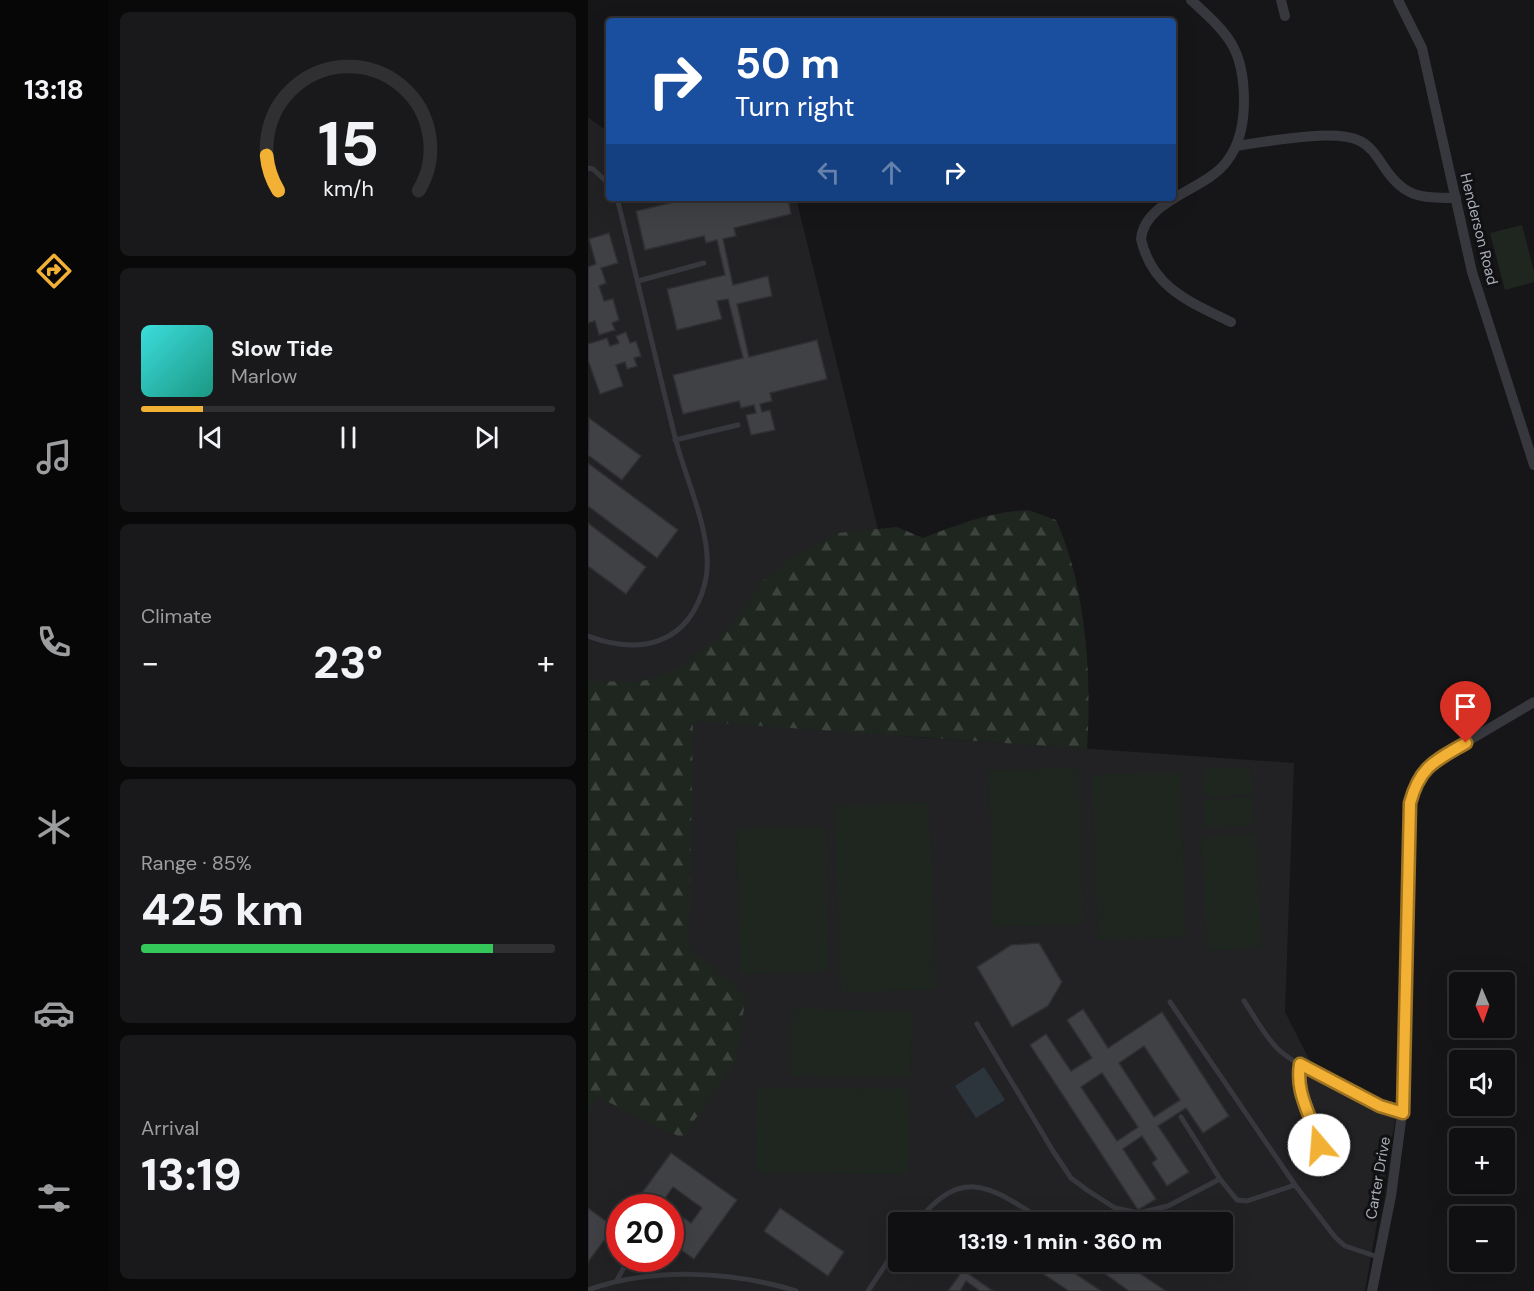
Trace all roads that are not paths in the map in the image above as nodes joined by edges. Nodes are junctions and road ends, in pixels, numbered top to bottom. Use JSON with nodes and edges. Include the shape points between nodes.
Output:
{"nodes":[{"id":1,"x":1191,"y":0,"type":"edge"},
{"id":2,"x":1281,"y":0,"type":"edge"},
{"id":3,"x":1398,"y":0,"type":"edge"},
{"id":4,"x":1285,"y":16,"type":"dead end"},
{"id":5,"x":1236,"y":146,"type":"junction"},
{"id":6,"x":588,"y":168,"type":"edge"},
{"id":7,"x":606,"y":181,"type":"edge"},
{"id":8,"x":1176,"y":198,"type":"edge"},
{"id":9,"x":1456,"y":198,"type":"junction"},
{"id":10,"x":618,"y":201,"type":"edge"},
{"id":11,"x":1171,"y":201,"type":"edge"},
{"id":12,"x":704,"y":263,"type":"dead end"},
{"id":13,"x":638,"y":281,"type":"junction"},
{"id":14,"x":1231,"y":322,"type":"dead end"},
{"id":15,"x":738,"y":425,"type":"dead end"},
{"id":16,"x":675,"y":440,"type":"junction"},
{"id":17,"x":1534,"y":465,"type":"edge"},
{"id":18,"x":588,"y":636,"type":"edge"},
{"id":19,"x":1534,"y":702,"type":"edge"},
{"id":20,"x":1170,"y":1002,"type":"dead end"},
{"id":21,"x":1244,"y":1002,"type":"dead end"},
{"id":22,"x":977,"y":1024,"type":"dead end"},
{"id":23,"x":1300,"y":1064,"type":"junction"},
{"id":24,"x":1403,"y":1113,"type":"junction"},
{"id":25,"x":1181,"y":1118,"type":"dead end"},
{"id":26,"x":1321,"y":1158,"type":"dead end"},
{"id":27,"x":1220,"y":1179,"type":"junction"},
{"id":28,"x":1295,"y":1185,"type":"junction"},
{"id":29,"x":927,"y":1212,"type":"edge"},
{"id":30,"x":1029,"y":1212,"type":"edge"},
{"id":31,"x":1378,"y":1257,"type":"junction"},
{"id":32,"x":888,"y":1261,"type":"edge"},
{"id":33,"x":621,"y":1272,"type":"edge"},
{"id":34,"x":617,"y":1280,"type":"junction"},
{"id":35,"x":588,"y":1290,"type":"edge"},
{"id":36,"x":796,"y":1291,"type":"edge"},
{"id":37,"x":868,"y":1291,"type":"edge"},
{"id":38,"x":1371,"y":1291,"type":"edge"}],
"edges":[{"from":1,"to":5,"type":"street","via":[[1214,21],[1240,59],[1244,105]]},
{"from":2,"to":4,"type":"street"},
{"from":3,"to":9,"type":"street","name":"Henderson Road","via":[[1422,48]]},
{"from":5,"to":8,"type":"street","via":[[1226,163]]},
{"from":5,"to":9,"type":"street","via":[[1342,136],[1358,140],[1377,155],[1406,192],[1421,197]]},
{"from":6,"to":7,"type":"lane"},
{"from":9,"to":17,"type":"street","name":"Henderson Road","via":[[1472,272]]},
{"from":10,"to":13,"type":"lane"},
{"from":11,"to":14,"type":"street","via":[[1145,226],[1141,239],[1157,277],[1173,292]]},
{"from":12,"to":13,"type":"lane"},
{"from":13,"to":16,"type":"lane"},
{"from":15,"to":16,"type":"lane"},
{"from":16,"to":18,"type":"lane","via":[[705,549],[705,582],[696,603],[687,621],[673,635],[652,644],[612,645]]},
{"from":19,"to":24,"type":"street","name":"Carter Drive","via":[[1434,761],[1415,785],[1409,813]]},
{"from":20,"to":28,"type":"lane"},
{"from":21,"to":23,"type":"lane","via":[[1279,1050]]},
{"from":22,"to":27,"type":"lane","via":[[1071,1178],[1115,1208],[1139,1214],[1175,1203]]},
{"from":23,"to":24,"type":"lane","via":[[1380,1106]]},
{"from":23,"to":26,"type":"lane","via":[[1298,1089],[1317,1134]]},
{"from":24,"to":31,"type":"street","name":"Carter Drive"},
{"from":25,"to":27,"type":"lane"},
{"from":27,"to":28,"type":"lane","via":[[1232,1196],[1242,1201]]},
{"from":28,"to":31,"type":"lane","via":[[1345,1246]]},
{"from":29,"to":30,"type":"lane","via":[[941,1197],[971,1186],[998,1193]]},
{"from":31,"to":38,"type":"street","name":"Carter Drive"},
{"from":32,"to":37,"type":"lane"},
{"from":33,"to":34,"type":"lane"},
{"from":34,"to":35,"type":"lane"},
{"from":34,"to":36,"type":"lane","via":[[698,1275]]}]}
